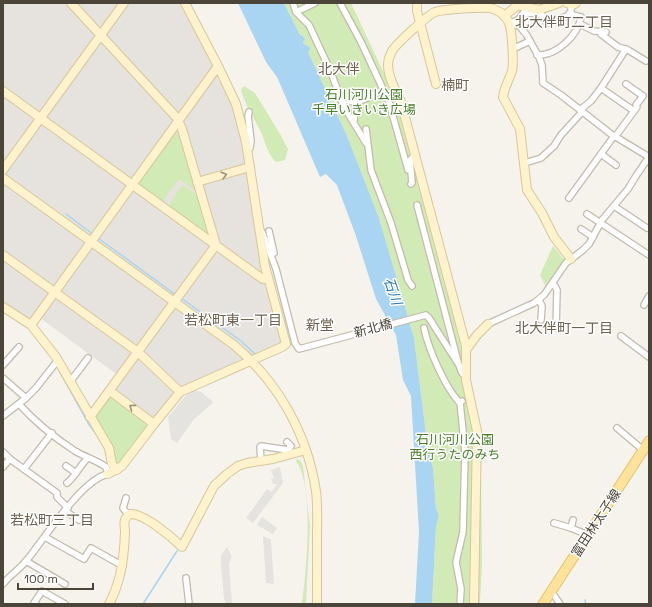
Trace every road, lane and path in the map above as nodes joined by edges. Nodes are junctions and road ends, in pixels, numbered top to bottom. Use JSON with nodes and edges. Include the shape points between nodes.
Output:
{"nodes":[{"id":1,"x":71,"y":3,"type":"edge"},
{"id":2,"x":124,"y":3,"type":"edge"},
{"id":3,"x":185,"y":3,"type":"edge"},
{"id":4,"x":292,"y":3,"type":"edge"},
{"id":5,"x":315,"y":3,"type":"edge"},
{"id":6,"x":340,"y":3,"type":"edge"},
{"id":7,"x":559,"y":3,"type":"edge"},
{"id":8,"x":572,"y":4,"type":"edge"},
{"id":9,"x":530,"y":5,"type":"edge"},
{"id":10,"x":417,"y":6,"type":"dead end"},
{"id":11,"x":296,"y":12,"type":"junction"},
{"id":12,"x":569,"y":14,"type":"junction"},
{"id":13,"x":504,"y":16,"type":"junction"},
{"id":14,"x":511,"y":23,"type":"junction"},
{"id":15,"x":420,"y":24,"type":"junction"},
{"id":16,"x":580,"y":24,"type":"junction"},
{"id":17,"x":101,"y":35,"type":"junction"},
{"id":18,"x":530,"y":42,"type":"junction"},
{"id":19,"x":512,"y":48,"type":"junction"},
{"id":20,"x":626,"y":49,"type":"junction"},
{"id":21,"x":537,"y":55,"type":"junction"},
{"id":22,"x":646,"y":62,"type":"dead end"},
{"id":23,"x":218,"y":66,"type":"junction"},
{"id":24,"x":436,"y":84,"type":"dead end"},
{"id":25,"x":626,"y":84,"type":"dead end"},
{"id":26,"x":601,"y":88,"type":"junction"},
{"id":27,"x":384,"y":90,"type":"junction"},
{"id":28,"x":3,"y":91,"type":"edge"},
{"id":29,"x":340,"y":98,"type":"junction"},
{"id":30,"x":362,"y":100,"type":"junction"},
{"id":31,"x":581,"y":111,"type":"junction"},
{"id":32,"x":634,"y":111,"type":"junction"},
{"id":33,"x":249,"y":112,"type":"dead end"},
{"id":34,"x":41,"y":118,"type":"junction"},
{"id":35,"x":179,"y":121,"type":"junction"},
{"id":36,"x":354,"y":122,"type":"junction"},
{"id":37,"x":366,"y":129,"type":"dead end"},
{"id":38,"x":615,"y":136,"type":"junction"},
{"id":39,"x":368,"y":147,"type":"junction"},
{"id":40,"x":247,"y":150,"type":"junction"},
{"id":41,"x":601,"y":154,"type":"junction"},
{"id":42,"x":649,"y":157,"type":"edge"},
{"id":43,"x":412,"y":158,"type":"dead end"},
{"id":44,"x":524,"y":163,"type":"junction"},
{"id":45,"x":616,"y":165,"type":"dead end"},
{"id":46,"x":250,"y":167,"type":"junction"},
{"id":47,"x":3,"y":170,"type":"edge"},
{"id":48,"x":408,"y":170,"type":"dead end"},
{"id":49,"x":3,"y":178,"type":"edge"},
{"id":50,"x":197,"y":182,"type":"junction"},
{"id":51,"x":411,"y":184,"type":"dead end"},
{"id":52,"x":132,"y":185,"type":"junction"},
{"id":53,"x":569,"y":198,"type":"dead end"},
{"id":54,"x":417,"y":205,"type":"dead end"},
{"id":55,"x":614,"y":206,"type":"junction"},
{"id":56,"x":587,"y":214,"type":"dead end"},
{"id":57,"x":601,"y":223,"type":"junction"},
{"id":58,"x":647,"y":228,"type":"dead end"},
{"id":59,"x":581,"y":229,"type":"dead end"},
{"id":60,"x":269,"y":231,"type":"dead end"},
{"id":61,"x":259,"y":232,"type":"junction"},
{"id":62,"x":593,"y":237,"type":"junction"},
{"id":63,"x":91,"y":241,"type":"junction"},
{"id":64,"x":215,"y":245,"type":"junction"},
{"id":65,"x":3,"y":255,"type":"edge"},
{"id":66,"x":649,"y":255,"type":"edge"},
{"id":67,"x":273,"y":259,"type":"junction"},
{"id":68,"x":571,"y":259,"type":"junction"},
{"id":69,"x":268,"y":278,"type":"junction"},
{"id":70,"x":552,"y":284,"type":"junction"},
{"id":71,"x":412,"y":286,"type":"dead end"},
{"id":72,"x":55,"y":292,"type":"junction"},
{"id":73,"x":649,"y":296,"type":"edge"},
{"id":74,"x":539,"y":300,"type":"junction"},
{"id":75,"x":174,"y":302,"type":"junction"},
{"id":76,"x":644,"y":304,"type":"dead end"},
{"id":77,"x":3,"y":307,"type":"edge"},
{"id":78,"x":541,"y":320,"type":"dead end"},
{"id":79,"x":488,"y":324,"type":"joint"},
{"id":80,"x":31,"y":325,"type":"junction"},
{"id":81,"x":424,"y":328,"type":"dead end"},
{"id":82,"x":556,"y":328,"type":"dead end"},
{"id":83,"x":621,"y":336,"type":"dead end"},
{"id":84,"x":19,"y":347,"type":"dead end"},
{"id":85,"x":466,"y":350,"type":"junction"},
{"id":86,"x":138,"y":352,"type":"junction"},
{"id":87,"x":649,"y":357,"type":"edge"},
{"id":88,"x":88,"y":358,"type":"dead end"},
{"id":89,"x":251,"y":361,"type":"junction"},
{"id":90,"x":56,"y":362,"type":"junction"},
{"id":91,"x":3,"y":365,"type":"edge"},
{"id":92,"x":459,"y":365,"type":"junction"},
{"id":93,"x":466,"y":377,"type":"junction"},
{"id":94,"x":3,"y":378,"type":"edge"},
{"id":95,"x":70,"y":382,"type":"junction"},
{"id":96,"x":110,"y":391,"type":"junction"},
{"id":97,"x":180,"y":392,"type":"junction"},
{"id":98,"x":26,"y":398,"type":"junction"},
{"id":99,"x":19,"y":404,"type":"junction"},
{"id":100,"x":3,"y":416,"type":"edge"},
{"id":101,"x":90,"y":417,"type":"junction"},
{"id":102,"x":154,"y":424,"type":"junction"},
{"id":103,"x":617,"y":428,"type":"dead end"},
{"id":104,"x":52,"y":433,"type":"junction"},
{"id":105,"x":649,"y":441,"type":"edge"},
{"id":106,"x":288,"y":442,"type":"dead end"},
{"id":107,"x":306,"y":450,"type":"junction"},
{"id":108,"x":643,"y":450,"type":"junction"},
{"id":109,"x":3,"y":452,"type":"edge"},
{"id":110,"x":88,"y":458,"type":"junction"},
{"id":111,"x":10,"y":459,"type":"junction"},
{"id":112,"x":94,"y":460,"type":"junction"},
{"id":113,"x":110,"y":461,"type":"junction"},
{"id":114,"x":261,"y":461,"type":"junction"},
{"id":115,"x":66,"y":466,"type":"dead end"},
{"id":116,"x":3,"y":467,"type":"edge"},
{"id":117,"x":24,"y":469,"type":"junction"},
{"id":118,"x":117,"y":470,"type":"junction"},
{"id":119,"x":76,"y":473,"type":"junction"},
{"id":120,"x":108,"y":474,"type":"junction"},
{"id":121,"x":67,"y":483,"type":"dead end"},
{"id":122,"x":126,"y":498,"type":"dead end"},
{"id":123,"x":67,"y":509,"type":"junction"},
{"id":124,"x":128,"y":515,"type":"junction"},
{"id":125,"x":79,"y":520,"type":"dead end"},
{"id":126,"x":573,"y":520,"type":"dead end"},
{"id":127,"x":554,"y":523,"type":"dead end"},
{"id":128,"x":571,"y":528,"type":"junction"},
{"id":129,"x":588,"y":535,"type":"junction"},
{"id":130,"x":44,"y":537,"type":"junction"},
{"id":131,"x":26,"y":561,"type":"junction"},
{"id":132,"x":122,"y":566,"type":"junction"},
{"id":133,"x":186,"y":578,"type":"dead end"},
{"id":134,"x":3,"y":584,"type":"edge"},
{"id":135,"x":65,"y":584,"type":"dead end"},
{"id":136,"x":552,"y":591,"type":"junction"},
{"id":137,"x":57,"y":602,"type":"edge"},
{"id":138,"x":36,"y":604,"type":"edge"},
{"id":139,"x":65,"y":604,"type":"edge"},
{"id":140,"x":109,"y":604,"type":"edge"},
{"id":141,"x":189,"y":604,"type":"edge"},
{"id":142,"x":317,"y":604,"type":"edge"},
{"id":143,"x":460,"y":604,"type":"edge"},
{"id":144,"x":474,"y":604,"type":"edge"},
{"id":145,"x":543,"y":604,"type":"edge"},
{"id":146,"x":560,"y":604,"type":"edge"}],
"edges":[{"from":1,"to":17,"type":"street"},
{"from":2,"to":17,"type":"street"},
{"from":3,"to":23,"type":"street"},
{"from":4,"to":11,"type":"street"},
{"from":5,"to":11,"type":"street"},
{"from":6,"to":27,"type":"street"},
{"from":7,"to":9,"type":"street","via":[[539,10]]},
{"from":8,"to":12,"type":"street"},
{"from":9,"to":13,"type":"street","via":[[518,6]]},
{"from":10,"to":15,"type":"street"},
{"from":11,"to":29,"type":"street","via":[[309,25]]},
{"from":12,"to":14,"type":"street","via":[[547,22],[542,15],[524,12]]},
{"from":12,"to":16,"type":"street","via":[[581,17]]},
{"from":13,"to":14,"type":"street"},
{"from":13,"to":15,"type":"street","via":[[491,8],[453,10],[436,12]]},
{"from":14,"to":18,"type":"street","via":[[524,30]]},
{"from":14,"to":19,"type":"street"},
{"from":15,"to":24,"type":"street"},
{"from":15,"to":85,"type":"street","via":[[393,50],[388,60],[388,70],[401,102]]},
{"from":16,"to":20,"type":"street","via":[[603,32],[601,34],[618,47]]},
{"from":16,"to":21,"type":"street","via":[[565,44]]},
{"from":17,"to":34,"type":"street"},
{"from":17,"to":35,"type":"street"},
{"from":18,"to":19,"type":"street"},
{"from":18,"to":21,"type":"street"},
{"from":19,"to":44,"type":"street","via":[[512,69],[503,97],[518,124]]},
{"from":20,"to":22,"type":"street"},
{"from":20,"to":26,"type":"street"},
{"from":21,"to":31,"type":"street","via":[[542,65],[543,83]]},
{"from":23,"to":35,"type":"street"},
{"from":23,"to":40,"type":"street","via":[[236,104]]},
{"from":25,"to":32,"type":"street","via":[[643,96]]},
{"from":26,"to":31,"type":"street"},
{"from":26,"to":32,"type":"street"},
{"from":27,"to":30,"type":"street"},
{"from":27,"to":48,"type":"street"},
{"from":28,"to":34,"type":"street"},
{"from":29,"to":30,"type":"street","via":[[356,102]]},
{"from":29,"to":36,"type":"street"},
{"from":30,"to":36,"type":"street","via":[[355,109]]},
{"from":31,"to":38,"type":"street"},
{"from":31,"to":44,"type":"street","via":[[554,146],[541,158]]},
{"from":32,"to":38,"type":"street"},
{"from":33,"to":40,"type":"street","via":[[251,141]]},
{"from":34,"to":47,"type":"street"},
{"from":34,"to":52,"type":"street"},
{"from":35,"to":50,"type":"street"},
{"from":35,"to":52,"type":"street"},
{"from":36,"to":39,"type":"street"},
{"from":37,"to":39,"type":"street"},
{"from":38,"to":41,"type":"street"},
{"from":38,"to":42,"type":"street"},
{"from":39,"to":71,"type":"street","via":[[373,176]]},
{"from":40,"to":46,"type":"street"},
{"from":41,"to":45,"type":"street"},
{"from":41,"to":53,"type":"street"},
{"from":42,"to":55,"type":"street"},
{"from":43,"to":51,"type":"street"},
{"from":44,"to":68,"type":"street","via":[[528,190],[554,237]]},
{"from":50,"to":46,"type":"street","one_way":true},
{"from":46,"to":61,"type":"street"},
{"from":49,"to":63,"type":"street"},
{"from":50,"to":64,"type":"street"},
{"from":52,"to":63,"type":"street"},
{"from":52,"to":64,"type":"street"},
{"from":54,"to":92,"type":"street"},
{"from":55,"to":57,"type":"street"},
{"from":55,"to":58,"type":"street"},
{"from":56,"to":57,"type":"street"},
{"from":57,"to":62,"type":"street"},
{"from":57,"to":66,"type":"street"},
{"from":59,"to":62,"type":"street"},
{"from":60,"to":67,"type":"street"},
{"from":61,"to":67,"type":"street","via":[[262,232]]},
{"from":61,"to":69,"type":"street"},
{"from":62,"to":68,"type":"street","via":[[583,250]]},
{"from":63,"to":72,"type":"street"},
{"from":63,"to":75,"type":"street"},
{"from":64,"to":69,"type":"street","via":[[263,279]]},
{"from":64,"to":75,"type":"street"},
{"from":65,"to":72,"type":"street"},
{"from":67,"to":92,"type":"street","name":"新北橋","via":[[295,343],[299,349],[426,315]]},
{"from":68,"to":70,"type":"street","via":[[562,267]]},
{"from":69,"to":89,"type":"street","via":[[286,344]]},
{"from":70,"to":74,"type":"street"},
{"from":70,"to":82,"type":"street","via":[[557,290]]},
{"from":72,"to":80,"type":"street"},
{"from":72,"to":86,"type":"street"},
{"from":73,"to":76,"type":"street"},
{"from":74,"to":78,"type":"street","via":[[542,306]]},
{"from":74,"to":79,"type":"street"},
{"from":75,"to":86,"type":"street"},
{"from":75,"to":89,"type":"street","via":[[234,345]]},
{"from":77,"to":80,"type":"street"},
{"from":79,"to":85,"type":"street"},
{"from":80,"to":90,"type":"street"},
{"from":81,"to":143,"type":"street","via":[[426,340],[449,390],[461,402],[465,452],[463,532],[456,562],[461,589]]},
{"from":83,"to":87,"type":"street"},
{"from":84,"to":91,"type":"street"},
{"from":85,"to":93,"type":"street"},
{"from":86,"to":96,"type":"street"},
{"from":86,"to":97,"type":"street"},
{"from":88,"to":95,"type":"street"},
{"from":89,"to":97,"type":"street"},
{"from":89,"to":107,"type":"street","via":[[286,406]]},
{"from":90,"to":95,"type":"street"},
{"from":90,"to":98,"type":"street"},
{"from":92,"to":93,"type":"street"},
{"from":93,"to":144,"type":"street","via":[[477,436]]},
{"from":94,"to":98,"type":"street"},
{"from":95,"to":101,"type":"street"},
{"from":96,"to":101,"type":"street"},
{"from":102,"to":96,"type":"street","one_way":true},
{"from":97,"to":102,"type":"street"},
{"from":98,"to":99,"type":"street"},
{"from":99,"to":100,"type":"street"},
{"from":99,"to":104,"type":"street"},
{"from":101,"to":113,"type":"street","via":[[109,448]]},
{"from":102,"to":118,"type":"street"},
{"from":103,"to":108,"type":"street"},
{"from":104,"to":110,"type":"street"},
{"from":104,"to":117,"type":"street"},
{"from":105,"to":108,"type":"main road","name":"富田林太子線"},
{"from":106,"to":114,"type":"street","via":[[291,446],[288,450],[261,446]]},
{"from":107,"to":114,"type":"street"},
{"from":107,"to":142,"type":"street","via":[[316,497]]},
{"from":108,"to":129,"type":"main road","name":"富田林太子線"},
{"from":109,"to":111,"type":"street"},
{"from":110,"to":112,"type":"street"},
{"from":110,"to":119,"type":"street"},
{"from":111,"to":116,"type":"street"},
{"from":111,"to":117,"type":"street"},
{"from":112,"to":113,"type":"street"},
{"from":112,"to":120,"type":"street","via":[[106,466]]},
{"from":113,"to":118,"type":"street"},
{"from":114,"to":124,"type":"street","via":[[238,466],[214,486],[182,548],[166,532],[138,515]]},
{"from":115,"to":119,"type":"street"},
{"from":117,"to":123,"type":"street","via":[[57,493],[57,497]]},
{"from":118,"to":120,"type":"street"},
{"from":119,"to":121,"type":"street"},
{"from":120,"to":123,"type":"street","via":[[93,481]]},
{"from":122,"to":124,"type":"street","via":[[123,508]]},
{"from":123,"to":125,"type":"street"},
{"from":123,"to":130,"type":"street"},
{"from":124,"to":132,"type":"street","via":[[124,519]]},
{"from":126,"to":128,"type":"street"},
{"from":127,"to":128,"type":"street"},
{"from":128,"to":129,"type":"street"},
{"from":129,"to":136,"type":"main road","name":"富田林太子線"},
{"from":130,"to":131,"type":"street"},
{"from":130,"to":132,"type":"street","via":[[84,559],[91,548]]},
{"from":131,"to":134,"type":"street"},
{"from":131,"to":135,"type":"street"},
{"from":132,"to":140,"type":"street","via":[[120,579]]},
{"from":133,"to":141,"type":"street"},
{"from":136,"to":145,"type":"main road","name":"富田林太子線"},
{"from":136,"to":146,"type":"street"},
{"from":137,"to":138,"type":"street","via":[[42,591],[34,603]]},
{"from":137,"to":139,"type":"street"}]}
